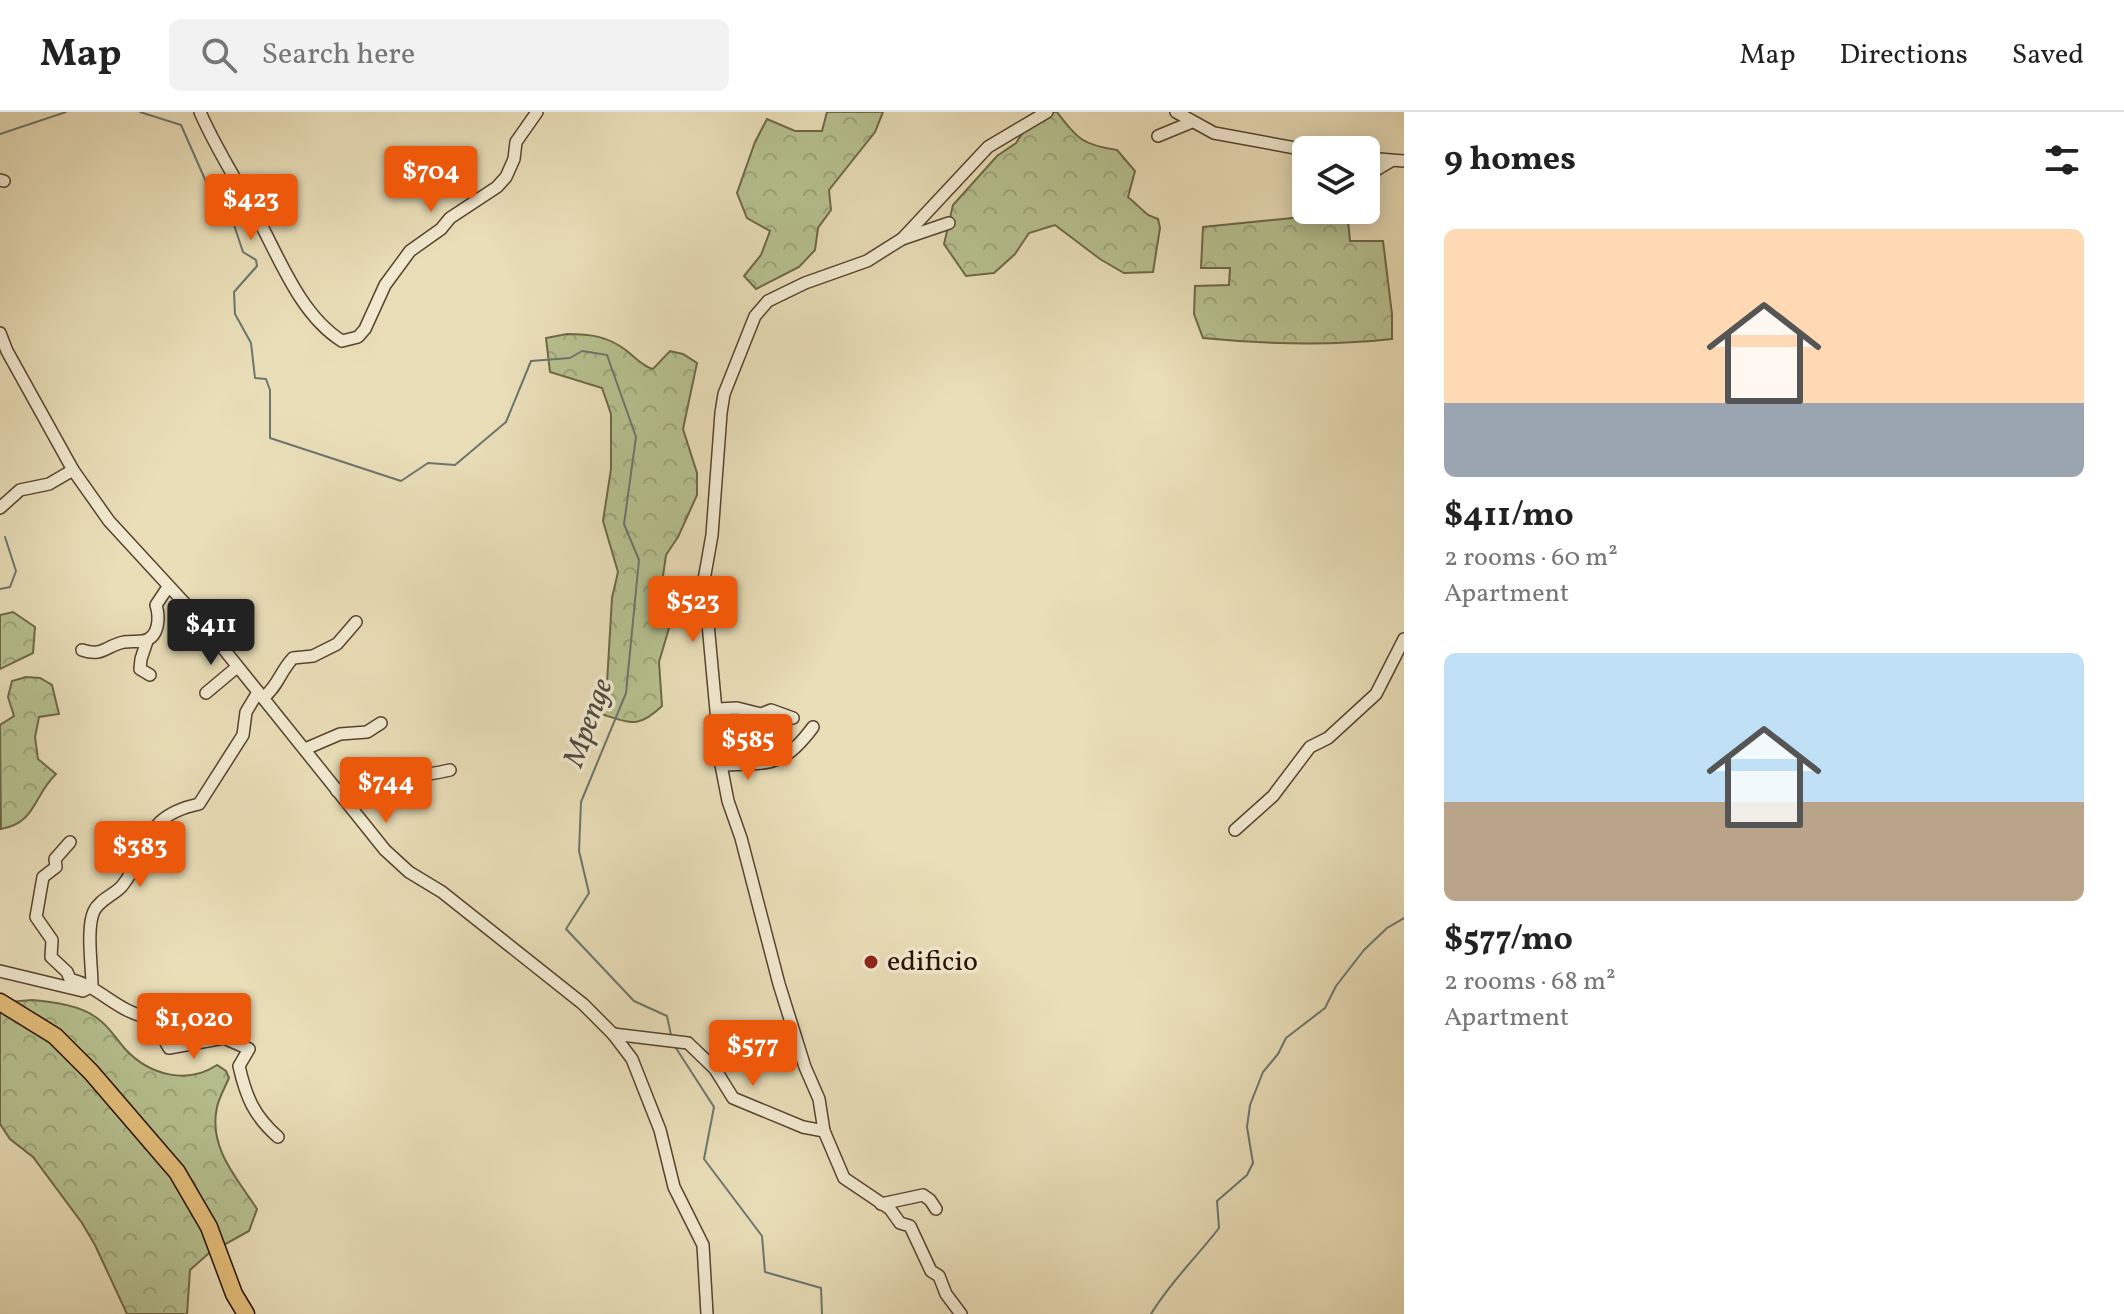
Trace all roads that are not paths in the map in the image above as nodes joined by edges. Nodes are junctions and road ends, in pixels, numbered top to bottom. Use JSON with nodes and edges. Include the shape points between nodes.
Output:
{"nodes":[{"id":1,"x":200,"y":112,"type":"edge"},
{"id":2,"x":537,"y":112,"type":"edge"},
{"id":3,"x":1047,"y":112,"type":"edge"},
{"id":4,"x":1176,"y":112,"type":"edge"},
{"id":5,"x":1192,"y":122,"type":"junction"},
{"id":6,"x":1158,"y":136,"type":"dead end"},
{"id":7,"x":1292,"y":148,"type":"edge"},
{"id":8,"x":1380,"y":160,"type":"edge"},
{"id":9,"x":1391,"y":161,"type":"junction"},
{"id":10,"x":1404,"y":161,"type":"edge"},
{"id":11,"x":1380,"y":168,"type":"edge"},
{"id":12,"x":949,"y":223,"type":"dead end"},
{"id":13,"x":902,"y":239,"type":"junction"},
{"id":14,"x":0,"y":333,"type":"edge"},
{"id":15,"x":73,"y":470,"type":"junction"},
{"id":16,"x":0,"y":508,"type":"edge"},
{"id":17,"x":168,"y":587,"type":"junction"},
{"id":18,"x":356,"y":622,"type":"dead end"},
{"id":19,"x":1404,"y":639,"type":"edge"},
{"id":20,"x":147,"y":641,"type":"junction"},
{"id":21,"x":82,"y":650,"type":"dead end"},
{"id":22,"x":237,"y":667,"type":"junction"},
{"id":23,"x":150,"y":675,"type":"dead end"},
{"id":24,"x":206,"y":693,"type":"dead end"},
{"id":25,"x":261,"y":695,"type":"junction"},
{"id":26,"x":718,"y":709,"type":"junction"},
{"id":27,"x":793,"y":718,"type":"dead end"},
{"id":28,"x":381,"y":723,"type":"dead end"},
{"id":29,"x":813,"y":727,"type":"dead end"},
{"id":30,"x":305,"y":749,"type":"junction"},
{"id":31,"x":721,"y":765,"type":"junction"},
{"id":32,"x":450,"y":770,"type":"dead end"},
{"id":33,"x":337,"y":791,"type":"junction"},
{"id":34,"x":1235,"y":830,"type":"dead end"},
{"id":35,"x":70,"y":842,"type":"dead end"},
{"id":36,"x":0,"y":971,"type":"edge"},
{"id":37,"x":92,"y":986,"type":"junction"},
{"id":38,"x":0,"y":1002,"type":"edge"},
{"id":39,"x":613,"y":1034,"type":"junction"},
{"id":40,"x":824,"y":1131,"type":"junction"},
{"id":41,"x":278,"y":1137,"type":"dead end"},
{"id":42,"x":881,"y":1204,"type":"junction"},
{"id":43,"x":936,"y":1209,"type":"dead end"},
{"id":44,"x":246,"y":1314,"type":"edge"},
{"id":45,"x":707,"y":1314,"type":"edge"},
{"id":46,"x":961,"y":1314,"type":"edge"}],
"edges":[{"from":1,"to":2,"type":"street","via":[[291,279],[319,323],[342,341],[365,329],[385,285],[410,251],[506,177],[516,142]]},
{"from":3,"to":13,"type":"street","via":[[988,147]]},
{"from":4,"to":5,"type":"street"},
{"from":5,"to":6,"type":"street"},
{"from":5,"to":7,"type":"street","via":[[1235,139]]},
{"from":8,"to":9,"type":"street"},
{"from":9,"to":10,"type":"street"},
{"from":9,"to":11,"type":"street"},
{"from":12,"to":13,"type":"street"},
{"from":13,"to":26,"type":"street","via":[[867,261],[768,301],[755,316],[724,394],[704,580]]},
{"from":14,"to":15,"type":"street"},
{"from":15,"to":16,"type":"street","via":[[49,484],[20,490]]},
{"from":15,"to":17,"type":"street","via":[[109,521]]},
{"from":17,"to":20,"type":"street","via":[[156,605],[160,616]]},
{"from":17,"to":22,"type":"street"},
{"from":18,"to":25,"type":"street","via":[[337,644],[313,656],[293,658],[278,686]]},
{"from":19,"to":34,"type":"street","via":[[1376,694],[1328,738],[1310,747],[1273,796]]},
{"from":20,"to":21,"type":"street","via":[[122,642],[94,654]]},
{"from":20,"to":23,"type":"street","via":[[140,669]]},
{"from":22,"to":24,"type":"street"},
{"from":22,"to":25,"type":"street"},
{"from":25,"to":30,"type":"street"},
{"from":25,"to":37,"type":"street","via":[[246,712],[243,735],[199,804],[178,808],[154,826],[120,888],[95,908]]},
{"from":26,"to":27,"type":"street","via":[[761,714],[771,710]]},
{"from":26,"to":31,"type":"street"},
{"from":28,"to":30,"type":"street"},
{"from":29,"to":31,"type":"street","via":[[780,760]]},
{"from":30,"to":33,"type":"street"},
{"from":31,"to":40,"type":"street"},
{"from":32,"to":33,"type":"street"},
{"from":33,"to":39,"type":"street","via":[[399,864],[442,892]]},
{"from":35,"to":37,"type":"street","via":[[55,859],[56,867],[43,877],[36,917],[52,940],[51,957],[70,979]]},
{"from":36,"to":37,"type":"street","via":[[83,991]]},
{"from":37,"to":41,"type":"street","via":[[123,1010],[152,1018],[169,1048],[224,1038],[249,1049],[239,1066],[245,1095],[260,1122]]},
{"from":38,"to":44,"type":"highway","via":[[55,1036],[177,1172],[209,1227]]},
{"from":39,"to":40,"type":"street","via":[[688,1043],[715,1069],[733,1098]]},
{"from":39,"to":45,"type":"street","via":[[640,1077],[674,1187],[703,1245]]},
{"from":40,"to":42,"type":"street","via":[[844,1178]]},
{"from":42,"to":43,"type":"street","via":[[923,1195]]},
{"from":42,"to":46,"type":"street","via":[[910,1226],[931,1271]]}]}
